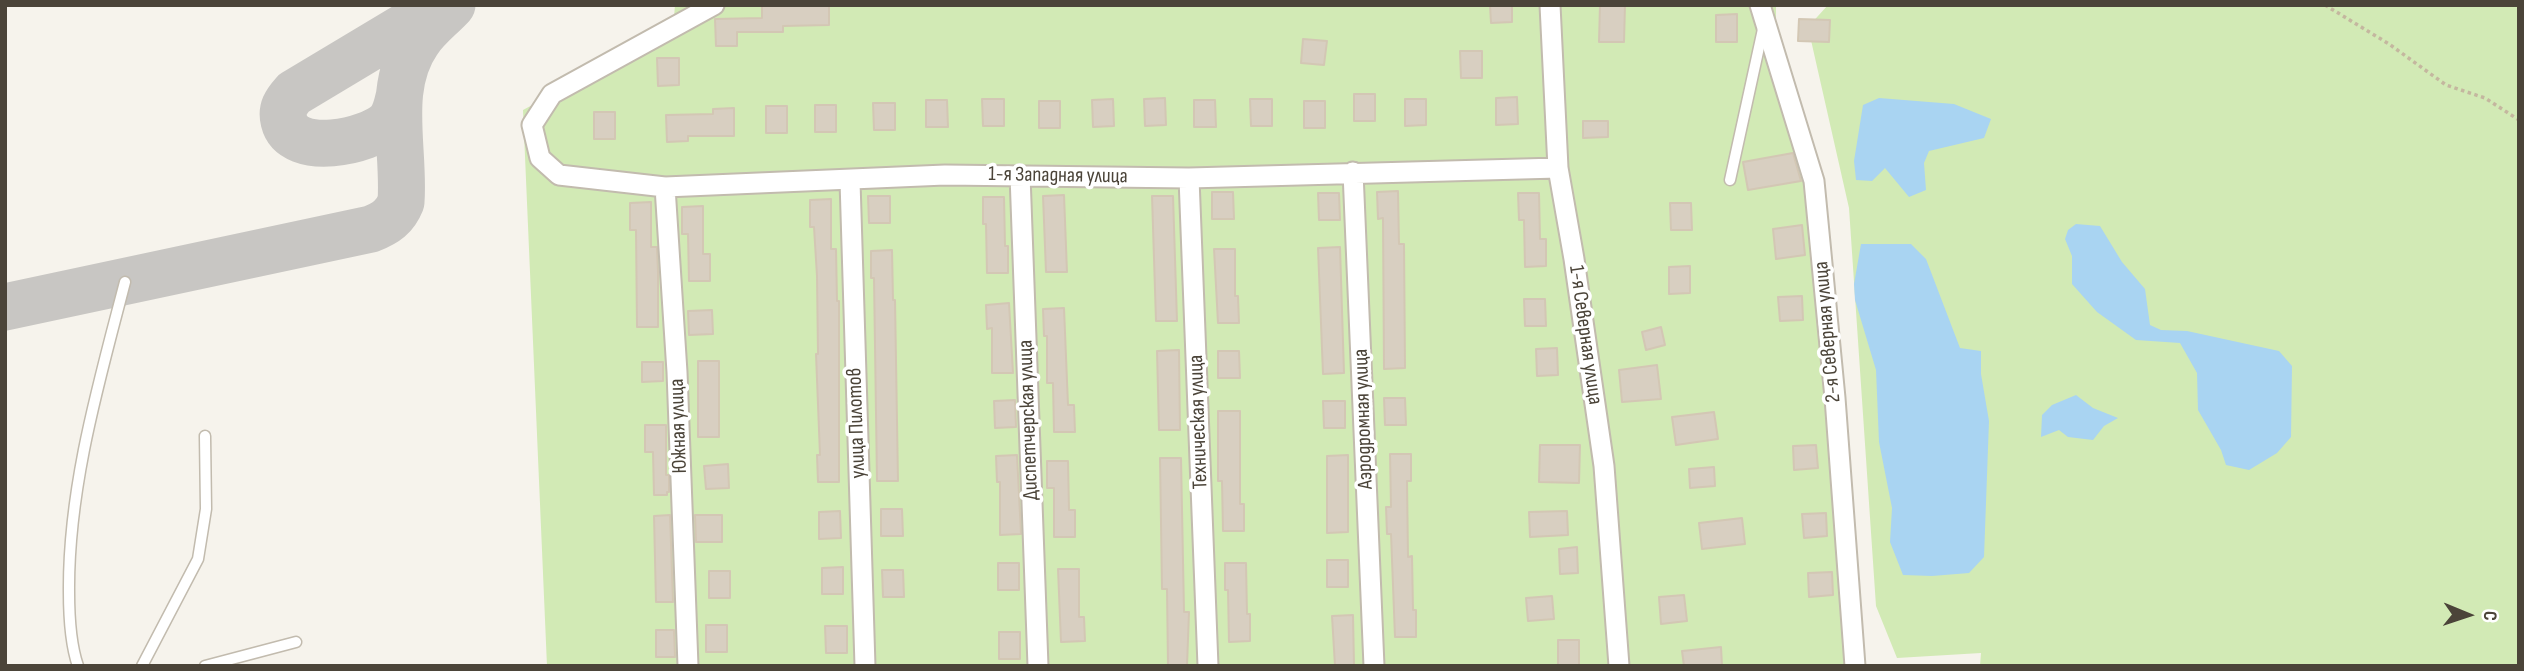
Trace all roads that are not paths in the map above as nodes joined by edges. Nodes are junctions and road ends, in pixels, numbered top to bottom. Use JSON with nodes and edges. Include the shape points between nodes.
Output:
{"nodes":[{"id":1,"x":714,"y":5,"type":"edge"},
{"id":2,"x":1550,"y":5,"type":"edge"},
{"id":3,"x":1762,"y":14,"type":"edge"},
{"id":4,"x":1558,"y":168,"type":"junction"},
{"id":5,"x":1353,"y":172,"type":"junction"},
{"id":6,"x":1020,"y":175,"type":"junction"},
{"id":7,"x":1189,"y":178,"type":"junction"},
{"id":8,"x":1730,"y":180,"type":"dead end"},
{"id":9,"x":850,"y":181,"type":"junction"},
{"id":10,"x":665,"y":187,"type":"junction"},
{"id":11,"x":125,"y":282,"type":"dead end"},
{"id":12,"x":205,"y":436,"type":"dead end"},
{"id":13,"x":296,"y":642,"type":"dead end"},
{"id":14,"x":78,"y":666,"type":"edge"},
{"id":15,"x":142,"y":666,"type":"edge"},
{"id":16,"x":205,"y":666,"type":"edge"},
{"id":17,"x":688,"y":666,"type":"edge"},
{"id":18,"x":865,"y":666,"type":"edge"},
{"id":19,"x":1038,"y":666,"type":"edge"},
{"id":20,"x":1208,"y":666,"type":"edge"},
{"id":21,"x":1374,"y":666,"type":"edge"},
{"id":22,"x":1619,"y":666,"type":"edge"},
{"id":23,"x":1855,"y":666,"type":"edge"}],
"edges":[{"from":1,"to":10,"type":"street","name":"1-я Западная улица","via":[[552,94],[531,125],[540,158],[559,175]]},
{"from":2,"to":4,"type":"street","name":"1-я Северная улица"},
{"from":3,"to":8,"type":"lane"},
{"from":3,"to":23,"type":"street","name":"2-я Северная улица","via":[[1814,181]]},
{"from":4,"to":5,"type":"street","name":"1-я Западная улица"},
{"from":4,"to":22,"type":"street","name":"1-я Северная улица","via":[[1604,466]]},
{"from":5,"to":7,"type":"street","name":"1-я Западная улица"},
{"from":5,"to":21,"type":"street","name":"Аэродромная улица"},
{"from":6,"to":7,"type":"street","name":"1-я Западная улица"},
{"from":6,"to":9,"type":"street","name":"1-я Западная улица"},
{"from":6,"to":19,"type":"street","name":"Диспетчерская улица"},
{"from":7,"to":20,"type":"street","name":"Техническая улица"},
{"from":9,"to":10,"type":"street","name":"1-я Западная улица"},
{"from":9,"to":18,"type":"street","name":"улица Пилотов"},
{"from":10,"to":17,"type":"street","name":"Южная улица"},
{"from":11,"to":14,"type":"lane","via":[[84,454],[68,552],[69,615]]},
{"from":12,"to":15,"type":"lane","via":[[206,509],[198,559]]},
{"from":13,"to":16,"type":"lane"}]}
